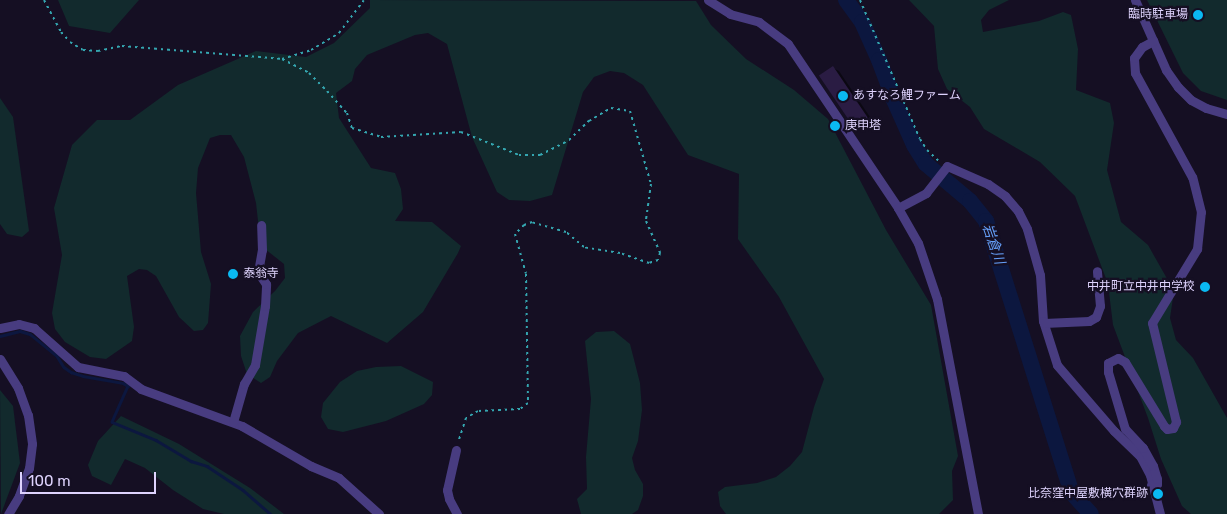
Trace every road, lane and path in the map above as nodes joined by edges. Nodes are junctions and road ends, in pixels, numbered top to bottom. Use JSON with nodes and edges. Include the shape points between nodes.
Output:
{"nodes":[{"id":1,"x":44,"y":0,"type":"edge"},
{"id":2,"x":364,"y":0,"type":"edge"},
{"id":3,"x":708,"y":0,"type":"edge"},
{"id":4,"x":860,"y":0,"type":"edge"},
{"id":5,"x":1135,"y":0,"type":"edge"},
{"id":6,"x":1153,"y":41,"type":"junction"},
{"id":7,"x":282,"y":59,"type":"junction"},
{"id":8,"x":1227,"y":114,"type":"edge"},
{"id":9,"x":945,"y":169,"type":"junction"},
{"id":10,"x":898,"y":208,"type":"junction"},
{"id":11,"x":261,"y":226,"type":"dead end"},
{"id":12,"x":1097,"y":272,"type":"dead end"},
{"id":13,"x":1044,"y":323,"type":"junction"},
{"id":14,"x":0,"y":328,"type":"edge"},
{"id":15,"x":0,"y":360,"type":"edge"},
{"id":16,"x":232,"y":422,"type":"junction"},
{"id":17,"x":456,"y":450,"type":"joint"},
{"id":18,"x":1151,"y":485,"type":"junction"},
{"id":19,"x":8,"y":514,"type":"edge"},
{"id":20,"x":379,"y":514,"type":"edge"},
{"id":21,"x":457,"y":514,"type":"edge"},
{"id":22,"x":978,"y":514,"type":"edge"},
{"id":23,"x":1160,"y":514,"type":"edge"}],
"edges":[{"from":1,"to":7,"type":"path","via":[[61,32],[83,50],[98,51],[122,46]]},
{"from":2,"to":7,"type":"path","via":[[339,33],[311,50]]},
{"from":3,"to":10,"type":"street","via":[[730,14],[759,22],[788,44]]},
{"from":4,"to":9,"type":"path","via":[[920,139]]},
{"from":5,"to":6,"type":"street"},
{"from":6,"to":8,"type":"street","via":[[1166,70],[1191,100]]},
{"from":6,"to":18,"type":"street","via":[[1137,52],[1133,66],[1192,178],[1201,212],[1198,249],[1152,323],[1176,422],[1173,428],[1164,426],[1125,362],[1118,358],[1108,363],[1125,429],[1154,466],[1157,479],[1156,484]]},
{"from":7,"to":17,"type":"path","via":[[309,73],[347,113],[352,128],[381,137],[461,132],[519,155],[540,155],[569,140],[589,121],[611,108],[630,111],[651,184],[646,221],[660,253],[658,260],[649,264],[620,253],[584,247],[566,232],[532,222],[524,225],[515,234],[526,274],[528,403],[520,409],[478,411],[466,418]]},
{"from":9,"to":10,"type":"street","via":[[926,193]]},
{"from":9,"to":13,"type":"street","via":[[988,184],[1018,211],[1027,229],[1040,275]]},
{"from":10,"to":22,"type":"street","via":[[918,243],[938,299]]},
{"from":11,"to":16,"type":"street","via":[[262,250],[258,272],[266,284],[265,306],[255,365],[244,384]]},
{"from":12,"to":13,"type":"street","via":[[1100,306],[1096,317],[1089,321]]},
{"from":13,"to":18,"type":"street","via":[[1058,365],[1114,431],[1140,456],[1150,475]]},
{"from":14,"to":16,"type":"street","via":[[19,324],[34,328],[78,367],[124,376],[141,389]]},
{"from":15,"to":19,"type":"street","via":[[28,415],[32,444],[29,468],[19,496]]},
{"from":16,"to":20,"type":"street","via":[[310,466],[339,478]]},
{"from":17,"to":21,"type":"street","via":[[447,490]]},
{"from":18,"to":23,"type":"street"}]}
